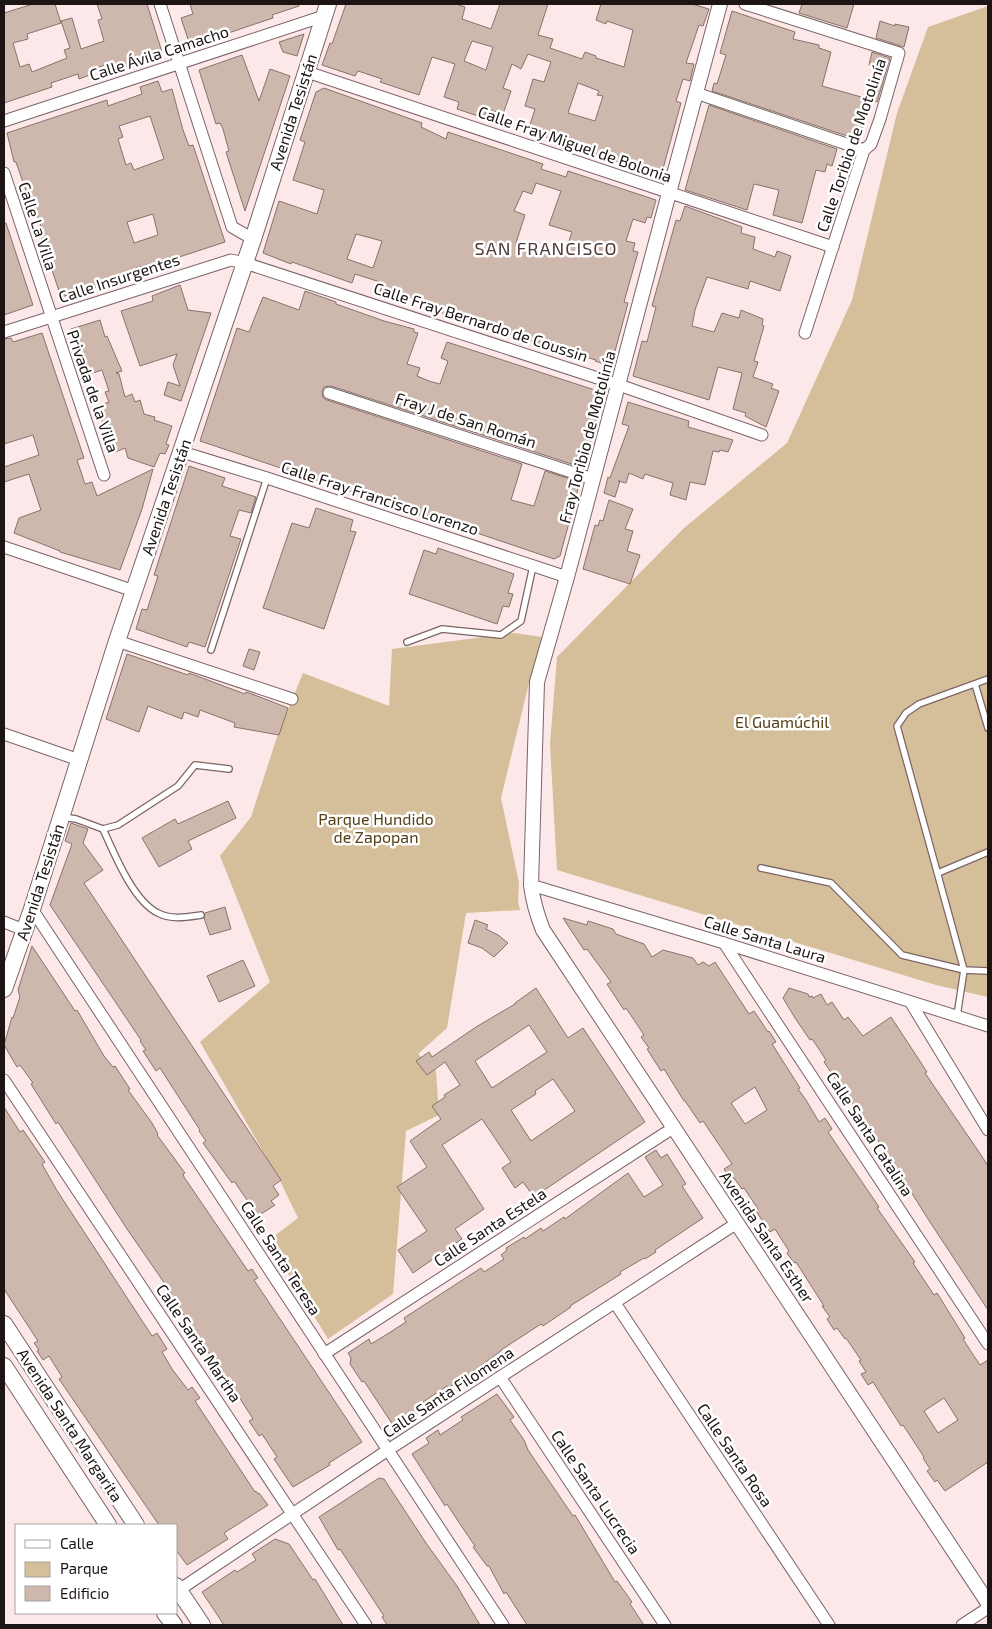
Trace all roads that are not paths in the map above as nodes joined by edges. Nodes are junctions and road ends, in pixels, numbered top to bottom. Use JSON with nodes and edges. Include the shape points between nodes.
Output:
{"nodes":[{"id":1,"x":160,"y":4,"type":"edge"},
{"id":2,"x":720,"y":4,"type":"edge"},
{"id":3,"x":745,"y":4,"type":"edge"},
{"id":4,"x":326,"y":10,"type":"edge"},
{"id":5,"x":180,"y":63,"type":"junction"},
{"id":6,"x":307,"y":72,"type":"junction"},
{"id":7,"x":696,"y":93,"type":"junction"},
{"id":8,"x":4,"y":121,"type":"edge"},
{"id":9,"x":864,"y":150,"type":"junction"},
{"id":10,"x":4,"y":173,"type":"edge"},
{"id":11,"x":669,"y":193,"type":"junction"},
{"id":12,"x":253,"y":238,"type":"junction"},
{"id":13,"x":833,"y":247,"type":"junction"},
{"id":14,"x":245,"y":263,"type":"junction"},
{"id":15,"x":51,"y":317,"type":"junction"},
{"id":16,"x":4,"y":332,"type":"edge"},
{"id":17,"x":804,"y":333,"type":"dead end"},
{"id":18,"x":619,"y":385,"type":"junction"},
{"id":19,"x":329,"y":393,"type":"dead end"},
{"id":20,"x":762,"y":435,"type":"dead end"},
{"id":21,"x":182,"y":452,"type":"junction"},
{"id":22,"x":104,"y":475,"type":"dead end"},
{"id":23,"x":267,"y":478,"type":"junction"},
{"id":24,"x":593,"y":478,"type":"junction"},
{"id":25,"x":4,"y":546,"type":"edge"},
{"id":26,"x":533,"y":566,"type":"junction"},
{"id":27,"x":567,"y":577,"type":"junction"},
{"id":28,"x":134,"y":591,"type":"junction"},
{"id":29,"x":117,"y":641,"type":"junction"},
{"id":30,"x":407,"y":642,"type":"dead end"},
{"id":31,"x":211,"y":650,"type":"dead end"},
{"id":32,"x":988,"y":679,"type":"edge"},
{"id":33,"x":975,"y":684,"type":"junction"},
{"id":34,"x":292,"y":699,"type":"dead end"},
{"id":35,"x":988,"y":728,"type":"edge"},
{"id":36,"x":4,"y":734,"type":"edge"},
{"id":37,"x":79,"y":760,"type":"junction"},
{"id":38,"x":229,"y":769,"type":"dead end"},
{"id":39,"x":61,"y":816,"type":"junction"},
{"id":40,"x":103,"y":829,"type":"junction"},
{"id":41,"x":988,"y":852,"type":"edge"},
{"id":42,"x":761,"y":868,"type":"dead end"},
{"id":43,"x":938,"y":873,"type":"junction"},
{"id":44,"x":531,"y":885,"type":"junction"},
{"id":45,"x":32,"y":909,"type":"junction"},
{"id":46,"x":201,"y":915,"type":"dead end"},
{"id":47,"x":4,"y":922,"type":"edge"},
{"id":48,"x":24,"y":930,"type":"junction"},
{"id":49,"x":724,"y":943,"type":"junction"},
{"id":50,"x":964,"y":970,"type":"junction"},
{"id":51,"x":988,"y":971,"type":"edge"},
{"id":52,"x":4,"y":990,"type":"edge"},
{"id":53,"x":911,"y":1002,"type":"junction"},
{"id":54,"x":957,"y":1016,"type":"junction"},
{"id":55,"x":988,"y":1026,"type":"edge"},
{"id":56,"x":4,"y":1080,"type":"edge"},
{"id":57,"x":673,"y":1128,"type":"junction"},
{"id":58,"x":988,"y":1130,"type":"edge"},
{"id":59,"x":737,"y":1224,"type":"junction"},
{"id":60,"x":615,"y":1303,"type":"junction"},
{"id":61,"x":4,"y":1324,"type":"edge"},
{"id":62,"x":988,"y":1344,"type":"edge"},
{"id":63,"x":324,"y":1354,"type":"junction"},
{"id":64,"x":4,"y":1366,"type":"edge"},
{"id":65,"x":500,"y":1377,"type":"junction"},
{"id":66,"x":388,"y":1450,"type":"junction"},
{"id":67,"x":293,"y":1513,"type":"junction"},
{"id":68,"x":107,"y":1524,"type":"edge"},
{"id":69,"x":135,"y":1524,"type":"edge"},
{"id":70,"x":178,"y":1588,"type":"edge"},
{"id":71,"x":178,"y":1590,"type":"edge"},
{"id":72,"x":988,"y":1603,"type":"edge"},
{"id":73,"x":988,"y":1608,"type":"edge"},
{"id":74,"x":191,"y":1610,"type":"junction"},
{"id":75,"x":169,"y":1621,"type":"edge"},
{"id":76,"x":202,"y":1625,"type":"edge"},
{"id":77,"x":366,"y":1625,"type":"edge"},
{"id":78,"x":503,"y":1625,"type":"edge"},
{"id":79,"x":665,"y":1625,"type":"edge"},
{"id":80,"x":828,"y":1625,"type":"edge"},
{"id":81,"x":962,"y":1625,"type":"edge"}],
"edges":[{"from":1,"to":5,"type":"street"},
{"from":2,"to":7,"type":"street","name":"Fray Toribio de Motolinía"},
{"from":3,"to":9,"type":"street","name":"Calle Toribio de Motolinía","via":[[899,53],[871,144]]},
{"from":4,"to":5,"type":"street","name":"Calle Ávila Camacho"},
{"from":4,"to":6,"type":"main road","name":"Avenida Tesistán"},
{"from":5,"to":8,"type":"street","name":"Calle Ávila Camacho"},
{"from":5,"to":12,"type":"street","via":[[232,227]]},
{"from":6,"to":11,"type":"street","name":"Calle Fray Miguel de Bolonia"},
{"from":6,"to":12,"type":"main road","name":"Avenida Tesistán"},
{"from":7,"to":9,"type":"street"},
{"from":7,"to":11,"type":"street","name":"Fray Toribio de Motolinía"},
{"from":9,"to":13,"type":"street","name":"Calle Toribio de Motolinía"},
{"from":10,"to":15,"type":"street","name":"Calle La Villa"},
{"from":11,"to":13,"type":"street","name":"Calle Fray Miguel de Bolonia"},
{"from":11,"to":18,"type":"street","name":"Fray Toribio de Motolinía"},
{"from":12,"to":14,"type":"main road","name":"Avenida Tesistán"},
{"from":13,"to":17,"type":"street","name":"Calle Toribio de Motolinía"},
{"from":14,"to":15,"type":"street","name":"Calle Insurgentes","via":[[221,262]]},
{"from":14,"to":18,"type":"street","name":"Calle Fray Bernardo de Coussin"},
{"from":14,"to":21,"type":"main road","name":"Avenida Tesistán"},
{"from":15,"to":16,"type":"street","name":"Calle Insurgentes"},
{"from":15,"to":22,"type":"street","name":"Privada de la Villa"},
{"from":18,"to":20,"type":"street","name":"Calle Fray Bernardo de Coussin"},
{"from":18,"to":24,"type":"street","name":"Fray Toribio de Motolinía"},
{"from":19,"to":24,"type":"street","name":"Fray J de San Román"},
{"from":21,"to":23,"type":"street","name":"Calle Fray Francisco Lorenzo"},
{"from":21,"to":28,"type":"main road","name":"Avenida Tesistán"},
{"from":23,"to":26,"type":"street","name":"Calle Fray Francisco Lorenzo"},
{"from":23,"to":31,"type":"lane"},
{"from":24,"to":27,"type":"street","name":"Fray Toribio de Motolinía"},
{"from":25,"to":28,"type":"street"},
{"from":26,"to":27,"type":"street","name":"Calle Fray Francisco Lorenzo"},
{"from":26,"to":30,"type":"lane","via":[[521,621],[501,635],[442,630]]},
{"from":27,"to":44,"type":"street","name":"Fray Toribio de Motolinía","via":[[537,682]]},
{"from":28,"to":29,"type":"main road","name":"Avenida Tesistán"},
{"from":29,"to":34,"type":"street"},
{"from":29,"to":37,"type":"main road","name":"Avenida Tesistán"},
{"from":32,"to":33,"type":"lane"},
{"from":33,"to":35,"type":"lane"},
{"from":33,"to":43,"type":"lane","via":[[919,704],[906,713],[897,726]]},
{"from":36,"to":37,"type":"street"},
{"from":37,"to":39,"type":"main road","name":"Avenida Tesistán"},
{"from":38,"to":40,"type":"lane","via":[[195,765],[178,786],[118,825]]},
{"from":39,"to":40,"type":"lane"},
{"from":39,"to":45,"type":"main road","name":"Avenida Tesistán"},
{"from":40,"to":46,"type":"lane","via":[[123,871],[144,902],[159,914],[179,918]]},
{"from":41,"to":43,"type":"lane"},
{"from":42,"to":50,"type":"lane","via":[[831,883],[902,955]]},
{"from":43,"to":50,"type":"lane"},
{"from":44,"to":49,"type":"street","name":"Calle Santa Laura"},
{"from":44,"to":57,"type":"street","name":"Avenida Santa Esther","via":[[535,912],[543,930]]},
{"from":45,"to":48,"type":"main road","name":"Avenida Tesistán"},
{"from":45,"to":63,"type":"street","name":"Calle Santa Teresa"},
{"from":47,"to":48,"type":"street"},
{"from":48,"to":52,"type":"main road","name":"Avenida Tesistán"},
{"from":49,"to":53,"type":"street","name":"Calle Santa Laura"},
{"from":49,"to":62,"type":"street","name":"Calle Santa Catalina"},
{"from":50,"to":51,"type":"lane"},
{"from":50,"to":54,"type":"lane"},
{"from":53,"to":54,"type":"street","name":"Calle Santa Laura"},
{"from":53,"to":58,"type":"street"},
{"from":54,"to":55,"type":"street","name":"Calle Santa Laura"},
{"from":56,"to":67,"type":"street","name":"Calle Santa Martha"},
{"from":57,"to":59,"type":"street","name":"Avenida Santa Esther"},
{"from":57,"to":63,"type":"street","name":"Calle Santa Estela"},
{"from":59,"to":60,"type":"street","name":"Calle Santa Filomena"},
{"from":59,"to":72,"type":"street","name":"Avenida Santa Esther"},
{"from":60,"to":65,"type":"street","name":"Calle Santa Filomena"},
{"from":60,"to":80,"type":"street","name":"Calle Santa Rosa"},
{"from":61,"to":69,"type":"main road","name":"Avenida Santa Margarita"},
{"from":63,"to":66,"type":"street","name":"Calle Santa Teresa"},
{"from":64,"to":68,"type":"main road","name":"Avenida Santa Margarita"},
{"from":65,"to":66,"type":"street","name":"Calle Santa Filomena"},
{"from":65,"to":79,"type":"street","name":"Calle Santa Lucrecia"},
{"from":66,"to":67,"type":"street","name":"Calle Santa Filomena"},
{"from":66,"to":78,"type":"street","name":"Calle Santa Teresa"},
{"from":67,"to":70,"type":"street","name":"Calle Santa Filomena"},
{"from":67,"to":77,"type":"street","name":"Calle Santa Martha"},
{"from":71,"to":74,"type":"main road"},
{"from":73,"to":81,"type":"street"},
{"from":74,"to":75,"type":"street"},
{"from":74,"to":76,"type":"main road"}]}
